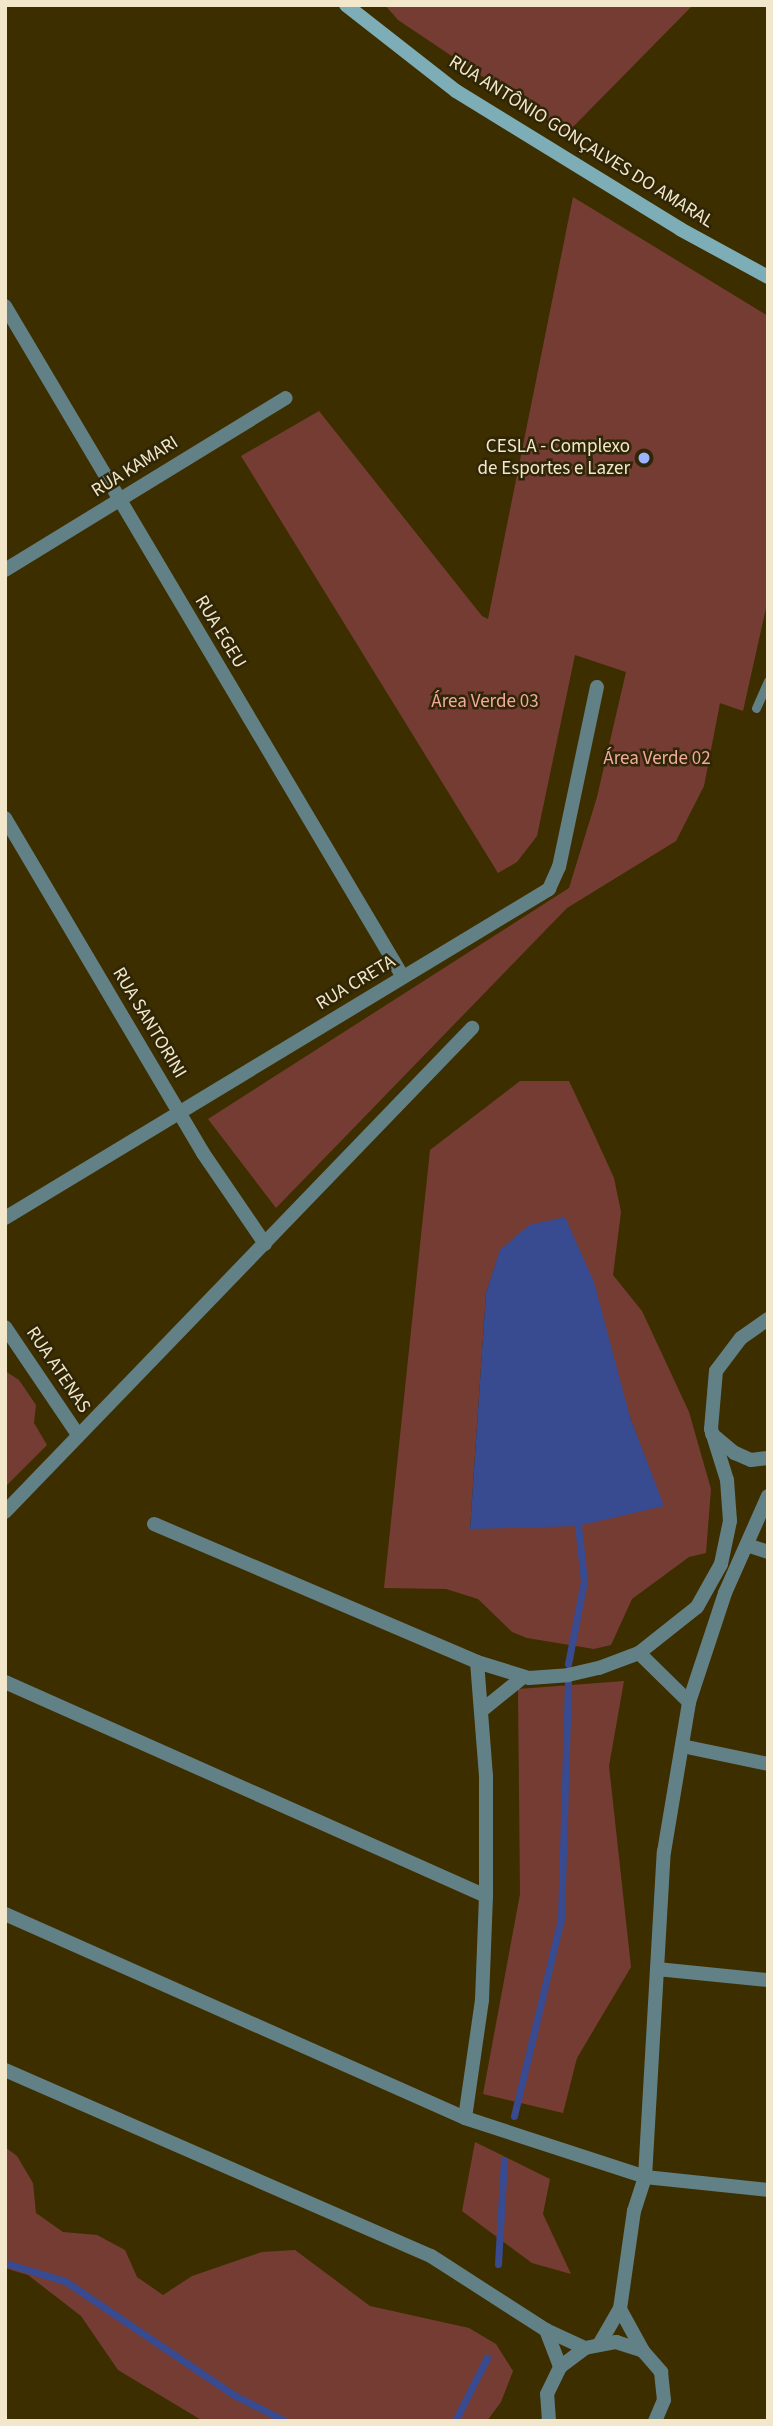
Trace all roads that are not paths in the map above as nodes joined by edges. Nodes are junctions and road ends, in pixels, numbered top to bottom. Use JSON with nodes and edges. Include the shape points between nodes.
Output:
{"nodes":[{"id":1,"x":346,"y":5,"type":"edge"},
{"id":2,"x":768,"y":276,"type":"edge"},
{"id":3,"x":5,"y":306,"type":"edge"},
{"id":4,"x":286,"y":398,"type":"dead end"},
{"id":5,"x":119,"y":500,"type":"junction"},
{"id":6,"x":5,"y":570,"type":"edge"},
{"id":7,"x":768,"y":681,"type":"edge"},
{"id":8,"x":597,"y":687,"type":"dead end"},
{"id":9,"x":756,"y":708,"type":"dead end"},
{"id":10,"x":5,"y":818,"type":"edge"},
{"id":11,"x":403,"y":977,"type":"junction"},
{"id":12,"x":472,"y":1028,"type":"dead end"},
{"id":13,"x":179,"y":1113,"type":"junction"},
{"id":14,"x":5,"y":1218,"type":"edge"},
{"id":15,"x":265,"y":1244,"type":"junction"},
{"id":16,"x":768,"y":1319,"type":"edge"},
{"id":17,"x":5,"y":1327,"type":"edge"},
{"id":18,"x":712,"y":1434,"type":"junction"},
{"id":19,"x":78,"y":1435,"type":"junction"},
{"id":20,"x":768,"y":1458,"type":"edge"},
{"id":21,"x":768,"y":1496,"type":"edge"},
{"id":22,"x":5,"y":1512,"type":"edge"},
{"id":23,"x":154,"y":1524,"type":"dead end"},
{"id":24,"x":747,"y":1545,"type":"junction"},
{"id":25,"x":768,"y":1552,"type":"edge"},
{"id":26,"x":639,"y":1653,"type":"junction"},
{"id":27,"x":477,"y":1662,"type":"junction"},
{"id":28,"x":523,"y":1676,"type":"junction"},
{"id":29,"x":5,"y":1682,"type":"edge"},
{"id":30,"x":689,"y":1702,"type":"junction"},
{"id":31,"x":481,"y":1711,"type":"junction"},
{"id":32,"x":681,"y":1746,"type":"junction"},
{"id":33,"x":768,"y":1764,"type":"edge"},
{"id":34,"x":486,"y":1896,"type":"junction"},
{"id":35,"x":5,"y":1914,"type":"edge"},
{"id":36,"x":657,"y":1969,"type":"junction"},
{"id":37,"x":768,"y":1980,"type":"edge"},
{"id":38,"x":5,"y":2070,"type":"edge"},
{"id":39,"x":465,"y":2118,"type":"junction"},
{"id":40,"x":645,"y":2177,"type":"junction"},
{"id":41,"x":768,"y":2190,"type":"edge"},
{"id":42,"x":620,"y":2309,"type":"junction"},
{"id":43,"x":546,"y":2330,"type":"junction"},
{"id":44,"x":600,"y":2343,"type":"junction"},
{"id":45,"x":585,"y":2348,"type":"junction"},
{"id":46,"x":643,"y":2351,"type":"junction"},
{"id":47,"x":560,"y":2367,"type":"junction"},
{"id":48,"x":546,"y":2417,"type":"edge"},
{"id":49,"x":655,"y":2421,"type":"edge"}],
"edges":[{"from":1,"to":2,"type":"street","name":"RUA ANTÔNIO GONÇALVES DO AMARAL","via":[[456,91],[680,229]]},
{"from":3,"to":5,"type":"street","name":"RUA EGEU"},
{"from":4,"to":5,"type":"street","name":"RUA KAMARI"},
{"from":5,"to":6,"type":"street","name":"RUA KAMARI"},
{"from":5,"to":11,"type":"street","name":"RUA EGEU"},
{"from":7,"to":9,"type":"lane"},
{"from":8,"to":11,"type":"street","name":"RUA CRETA","via":[[559,867],[549,889]]},
{"from":10,"to":13,"type":"street","name":"RUA SANTORINI"},
{"from":11,"to":13,"type":"street","name":"RUA CRETA"},
{"from":12,"to":15,"type":"street"},
{"from":13,"to":14,"type":"street","name":"RUA CRETA"},
{"from":13,"to":15,"type":"street","name":"RUA SANTORINI"},
{"from":15,"to":19,"type":"street"},
{"from":16,"to":18,"type":"street","via":[[741,1338],[716,1371]]},
{"from":17,"to":19,"type":"street","name":"RUA ATENAS"},
{"from":18,"to":20,"type":"street","via":[[751,1460]]},
{"from":18,"to":26,"type":"street","via":[[727,1480],[730,1521],[721,1564],[697,1606]]},
{"from":19,"to":22,"type":"street"},
{"from":21,"to":24,"type":"street"},
{"from":23,"to":27,"type":"street"},
{"from":24,"to":25,"type":"street"},
{"from":24,"to":30,"type":"street","via":[[725,1593]]},
{"from":26,"to":28,"type":"street","via":[[568,1675]]},
{"from":26,"to":30,"type":"street"},
{"from":27,"to":28,"type":"street"},
{"from":27,"to":31,"type":"street"},
{"from":28,"to":31,"type":"street"},
{"from":29,"to":34,"type":"street"},
{"from":30,"to":32,"type":"street"},
{"from":31,"to":34,"type":"street"},
{"from":32,"to":33,"type":"street"},
{"from":32,"to":36,"type":"street","via":[[664,1852]]},
{"from":34,"to":39,"type":"street","via":[[482,2000]]},
{"from":35,"to":39,"type":"street"},
{"from":36,"to":37,"type":"street"},
{"from":36,"to":40,"type":"street"},
{"from":38,"to":43,"type":"street","via":[[431,2256]]},
{"from":39,"to":40,"type":"street"},
{"from":40,"to":41,"type":"street"},
{"from":40,"to":42,"type":"street","via":[[634,2211]]},
{"from":42,"to":44,"type":"street"},
{"from":42,"to":46,"type":"street"},
{"from":43,"to":45,"type":"street"},
{"from":43,"to":47,"type":"street"},
{"from":44,"to":45,"type":"street"},
{"from":44,"to":46,"type":"street","via":[[630,2345]]},
{"from":45,"to":47,"type":"street"},
{"from":46,"to":49,"type":"street","via":[[654,2360],[664,2386]]},
{"from":47,"to":48,"type":"street","via":[[552,2380]]}]}
